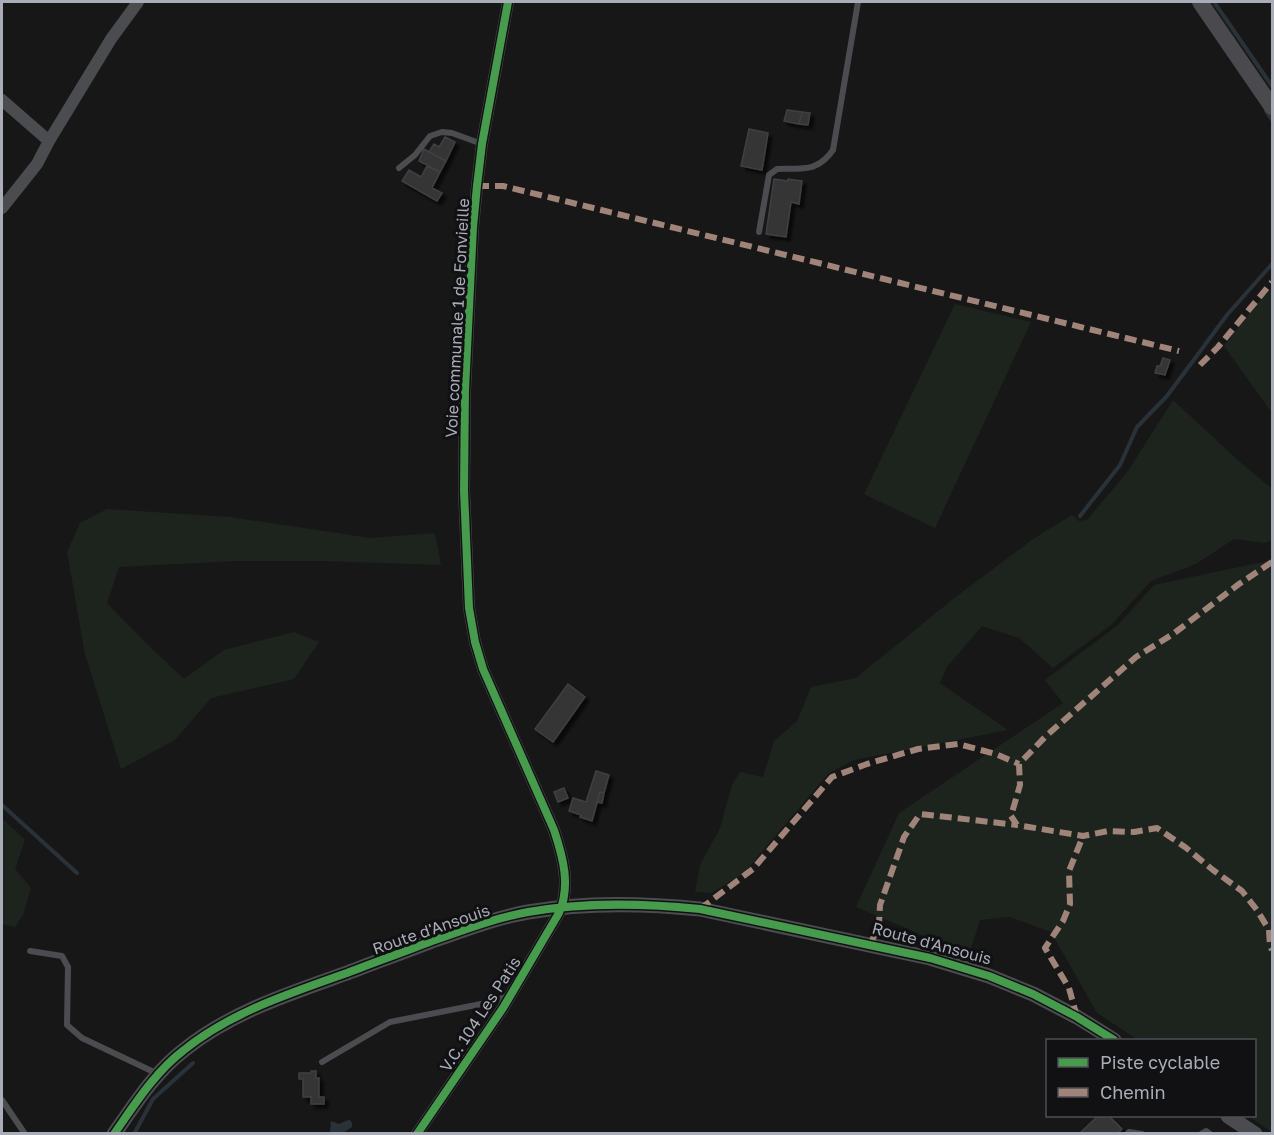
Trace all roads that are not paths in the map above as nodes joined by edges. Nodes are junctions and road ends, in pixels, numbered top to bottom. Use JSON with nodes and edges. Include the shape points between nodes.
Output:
{"nodes":[{"id":1,"x":138,"y":2,"type":"edge"},
{"id":2,"x":508,"y":2,"type":"edge"},
{"id":3,"x":858,"y":2,"type":"edge"},
{"id":4,"x":1200,"y":2,"type":"edge"},
{"id":5,"x":2,"y":100,"type":"edge"},
{"id":6,"x":1272,"y":108,"type":"edge"},
{"id":7,"x":49,"y":141,"type":"junction"},
{"id":8,"x":482,"y":144,"type":"junction"},
{"id":9,"x":399,"y":168,"type":"dead end"},
{"id":10,"x":2,"y":208,"type":"edge"},
{"id":11,"x":759,"y":232,"type":"dead end"},
{"id":12,"x":562,"y":908,"type":"junction"},
{"id":13,"x":30,"y":951,"type":"dead end"},
{"id":14,"x":510,"y":995,"type":"junction"},
{"id":15,"x":1111,"y":1039,"type":"edge"},
{"id":16,"x":322,"y":1062,"type":"dead end"},
{"id":17,"x":158,"y":1074,"type":"junction"},
{"id":18,"x":2,"y":1100,"type":"edge"},
{"id":19,"x":1230,"y":1117,"type":"edge"},
{"id":20,"x":25,"y":1134,"type":"edge"},
{"id":21,"x":114,"y":1134,"type":"edge"},
{"id":22,"x":417,"y":1134,"type":"edge"},
{"id":23,"x":1127,"y":1134,"type":"edge"},
{"id":24,"x":1142,"y":1134,"type":"edge"},
{"id":25,"x":1201,"y":1134,"type":"edge"},
{"id":26,"x":1210,"y":1134,"type":"edge"},
{"id":27,"x":1255,"y":1134,"type":"edge"}],
"edges":[{"from":1,"to":7,"type":"street"},
{"from":2,"to":8,"type":"street","name":"Voie communale 1 de Fonvieille"},
{"from":3,"to":11,"type":"lane","via":[[833,150],[819,165],[777,169],[769,176]]},
{"from":4,"to":6,"type":"main road"},
{"from":5,"to":7,"type":"street"},
{"from":7,"to":10,"type":"street","via":[[37,164]]},
{"from":8,"to":9,"type":"lane","via":[[442,132],[430,136],[416,155]]},
{"from":8,"to":12,"type":"street","name":"Voie communale 1 de Fonvieille","via":[[473,227],[465,390],[469,608],[483,669],[562,855],[566,887]]},
{"from":12,"to":14,"type":"street","name":"V.C. 104 Les Patis"},
{"from":12,"to":15,"type":"street","name":"Route d'Ansouis","via":[[622,903],[700,909],[930,958],[1033,994]]},
{"from":12,"to":17,"type":"street","name":"Route d'Ansouis","via":[[527,912],[471,927],[291,993],[207,1033]]},
{"from":13,"to":17,"type":"lane","via":[[62,956],[68,967],[67,1025],[82,1038]]},
{"from":14,"to":16,"type":"lane","via":[[390,1022]]},
{"from":14,"to":22,"type":"street","name":"V.C. 104 Les Patis"},
{"from":17,"to":21,"type":"street","name":"Route d'Ansouis"},
{"from":18,"to":20,"type":"lane"},
{"from":19,"to":27,"type":"street"},
{"from":23,"to":24,"type":"lane"},
{"from":25,"to":26,"type":"lane"}]}
